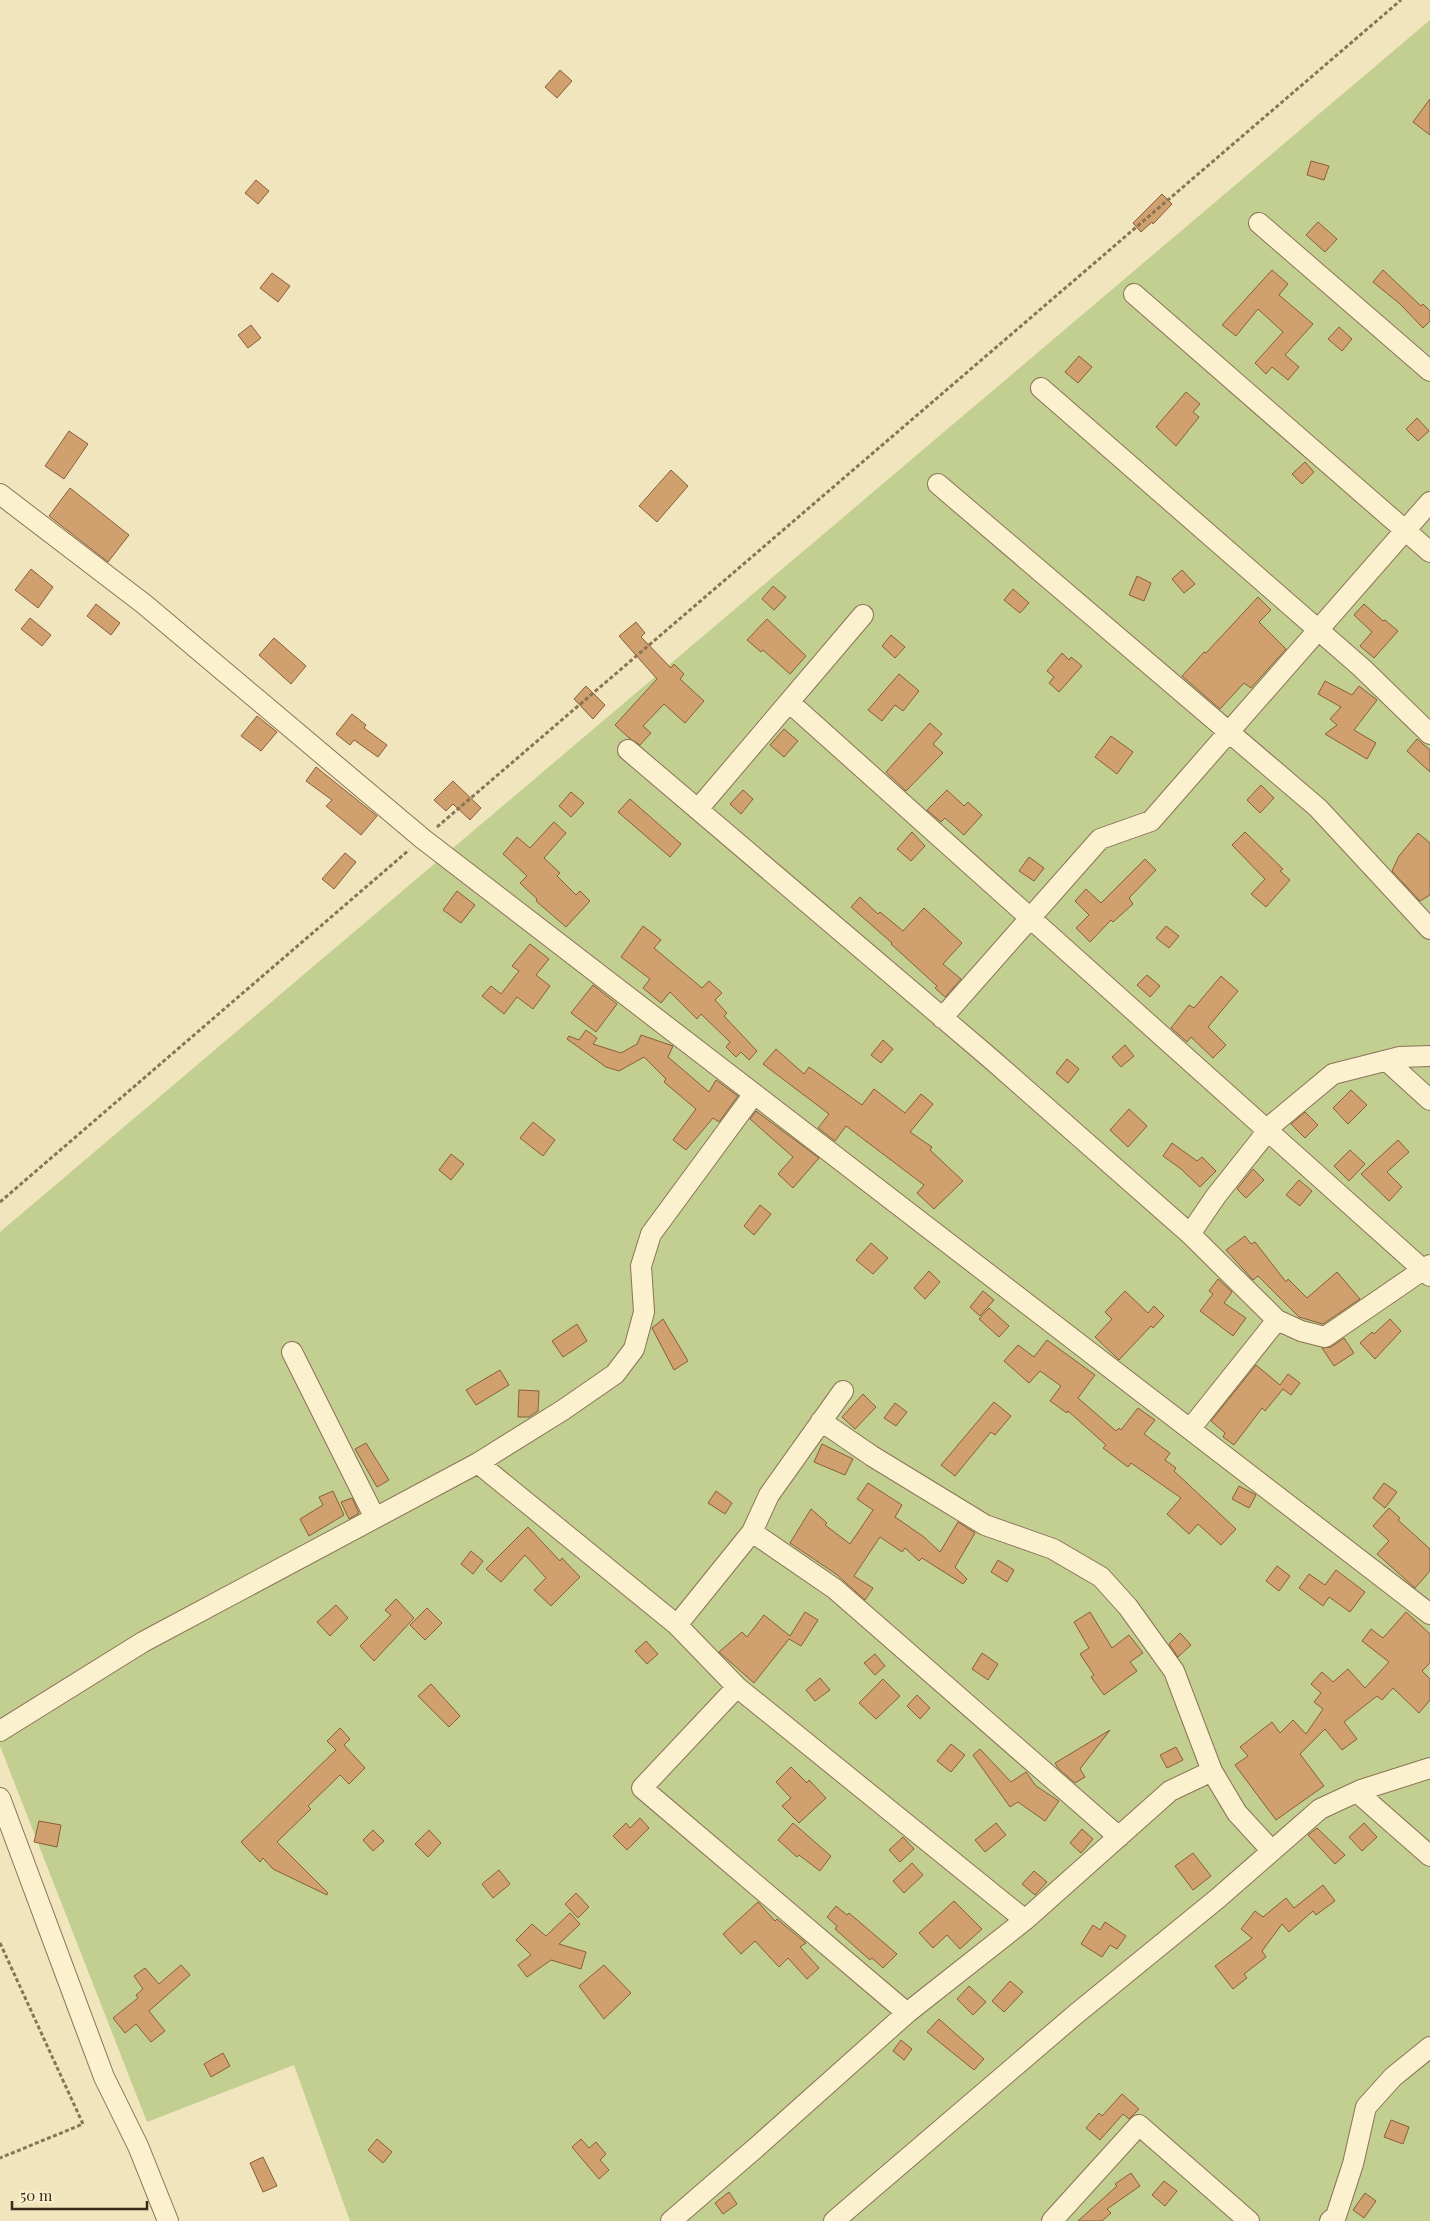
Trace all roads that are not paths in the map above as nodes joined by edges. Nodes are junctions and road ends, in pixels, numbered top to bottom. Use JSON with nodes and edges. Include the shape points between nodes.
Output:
{"nodes":[{"id":1,"x":1259,"y":223,"type":"dead end"},
{"id":2,"x":1134,"y":294,"type":"dead end"},
{"id":3,"x":1430,"y":371,"type":"edge"},
{"id":4,"x":1041,"y":388,"type":"dead end"},
{"id":5,"x":938,"y":484,"type":"dead end"},
{"id":6,"x":0,"y":494,"type":"edge"},
{"id":7,"x":1430,"y":502,"type":"edge"},
{"id":8,"x":1405,"y":531,"type":"junction"},
{"id":9,"x":1430,"y":552,"type":"edge"},
{"id":10,"x":863,"y":615,"type":"dead end"},
{"id":11,"x":1318,"y":630,"type":"junction"},
{"id":12,"x":789,"y":702,"type":"junction"},
{"id":13,"x":1229,"y":732,"type":"junction"},
{"id":14,"x":1430,"y":734,"type":"edge"},
{"id":15,"x":628,"y":750,"type":"dead end"},
{"id":16,"x":698,"y":810,"type":"junction"},
{"id":17,"x":1030,"y":918,"type":"junction"},
{"id":18,"x":1430,"y":929,"type":"edge"},
{"id":19,"x":942,"y":1018,"type":"junction"},
{"id":20,"x":1430,"y":1056,"type":"edge"},
{"id":21,"x":1387,"y":1061,"type":"junction"},
{"id":22,"x":754,"y":1094,"type":"junction"},
{"id":23,"x":1430,"y":1100,"type":"edge"},
{"id":24,"x":1268,"y":1130,"type":"junction"},
{"id":25,"x":1190,"y":1234,"type":"junction"},
{"id":26,"x":1428,"y":1270,"type":"edge"},
{"id":27,"x":1276,"y":1320,"type":"junction"},
{"id":28,"x":292,"y":1352,"type":"dead end"},
{"id":29,"x":843,"y":1391,"type":"dead end"},
{"id":30,"x":821,"y":1422,"type":"junction"},
{"id":31,"x":1190,"y":1429,"type":"junction"},
{"id":32,"x":478,"y":1464,"type":"junction"},
{"id":33,"x":375,"y":1518,"type":"junction"},
{"id":34,"x":752,"y":1532,"type":"junction"},
{"id":35,"x":1430,"y":1614,"type":"edge"},
{"id":36,"x":677,"y":1625,"type":"junction"},
{"id":37,"x":737,"y":1688,"type":"junction"},
{"id":38,"x":0,"y":1731,"type":"edge"},
{"id":39,"x":1430,"y":1768,"type":"edge"},
{"id":40,"x":1212,"y":1771,"type":"junction"},
{"id":41,"x":1357,"y":1792,"type":"junction"},
{"id":42,"x":0,"y":1798,"type":"edge"},
{"id":43,"x":1119,"y":1837,"type":"junction"},
{"id":44,"x":1272,"y":1851,"type":"junction"},
{"id":45,"x":1430,"y":1856,"type":"edge"},
{"id":46,"x":1025,"y":1920,"type":"junction"},
{"id":47,"x":907,"y":2013,"type":"junction"},
{"id":48,"x":1430,"y":2047,"type":"edge"},
{"id":49,"x":168,"y":2221,"type":"edge"},
{"id":50,"x":671,"y":2221,"type":"edge"},
{"id":51,"x":834,"y":2221,"type":"edge"},
{"id":52,"x":1052,"y":2221,"type":"edge"},
{"id":53,"x":1249,"y":2221,"type":"edge"},
{"id":54,"x":1330,"y":2221,"type":"edge"}],
"edges":[{"from":1,"to":3,"type":"street"},
{"from":2,"to":8,"type":"street"},
{"from":4,"to":11,"type":"street"},
{"from":5,"to":13,"type":"street"},
{"from":6,"to":22,"type":"street","via":[[144,604],[423,838]]},
{"from":7,"to":8,"type":"street"},
{"from":8,"to":9,"type":"street"},
{"from":8,"to":11,"type":"street"},
{"from":10,"to":12,"type":"street"},
{"from":11,"to":13,"type":"street"},
{"from":11,"to":14,"type":"street"},
{"from":12,"to":16,"type":"street"},
{"from":12,"to":17,"type":"street"},
{"from":13,"to":17,"type":"street","via":[[1152,821],[1100,839]]},
{"from":13,"to":18,"type":"street","via":[[1318,808]]},
{"from":15,"to":16,"type":"street"},
{"from":16,"to":19,"type":"street"},
{"from":17,"to":19,"type":"street"},
{"from":17,"to":24,"type":"street"},
{"from":19,"to":25,"type":"street"},
{"from":20,"to":21,"type":"street"},
{"from":21,"to":23,"type":"street"},
{"from":21,"to":24,"type":"street","via":[[1333,1074]]},
{"from":22,"to":31,"type":"street"},
{"from":22,"to":32,"type":"street","via":[[651,1234],[641,1266],[644,1312],[634,1349],[615,1374]]},
{"from":24,"to":25,"type":"street"},
{"from":24,"to":26,"type":"street"},
{"from":25,"to":27,"type":"street"},
{"from":26,"to":27,"type":"street","via":[[1325,1337]]},
{"from":27,"to":31,"type":"street"},
{"from":28,"to":33,"type":"street"},
{"from":29,"to":30,"type":"street"},
{"from":30,"to":34,"type":"street","via":[[769,1495]]},
{"from":30,"to":40,"type":"street","via":[[985,1525],[1053,1549],[1101,1577],[1128,1607],[1174,1671]]},
{"from":31,"to":35,"type":"street"},
{"from":32,"to":33,"type":"street"},
{"from":32,"to":36,"type":"street"},
{"from":33,"to":38,"type":"street","via":[[143,1642]]},
{"from":34,"to":36,"type":"street"},
{"from":34,"to":43,"type":"street","via":[[834,1589]]},
{"from":36,"to":37,"type":"street"},
{"from":37,"to":46,"type":"street"},
{"from":37,"to":47,"type":"street","via":[[642,1788]]},
{"from":39,"to":41,"type":"street"},
{"from":40,"to":43,"type":"street","via":[[1170,1791]]},
{"from":40,"to":44,"type":"street","via":[[1237,1813]]},
{"from":41,"to":44,"type":"street","via":[[1320,1809]]},
{"from":41,"to":45,"type":"street"},
{"from":42,"to":49,"type":"street","via":[[104,2077],[138,2146]]},
{"from":43,"to":46,"type":"street"},
{"from":44,"to":51,"type":"street"},
{"from":46,"to":47,"type":"street"},
{"from":47,"to":50,"type":"street"},
{"from":48,"to":54,"type":"street","via":[[1394,2077],[1366,2107],[1353,2164],[1336,2216]]},
{"from":52,"to":53,"type":"street","via":[[1139,2125]]}]}
